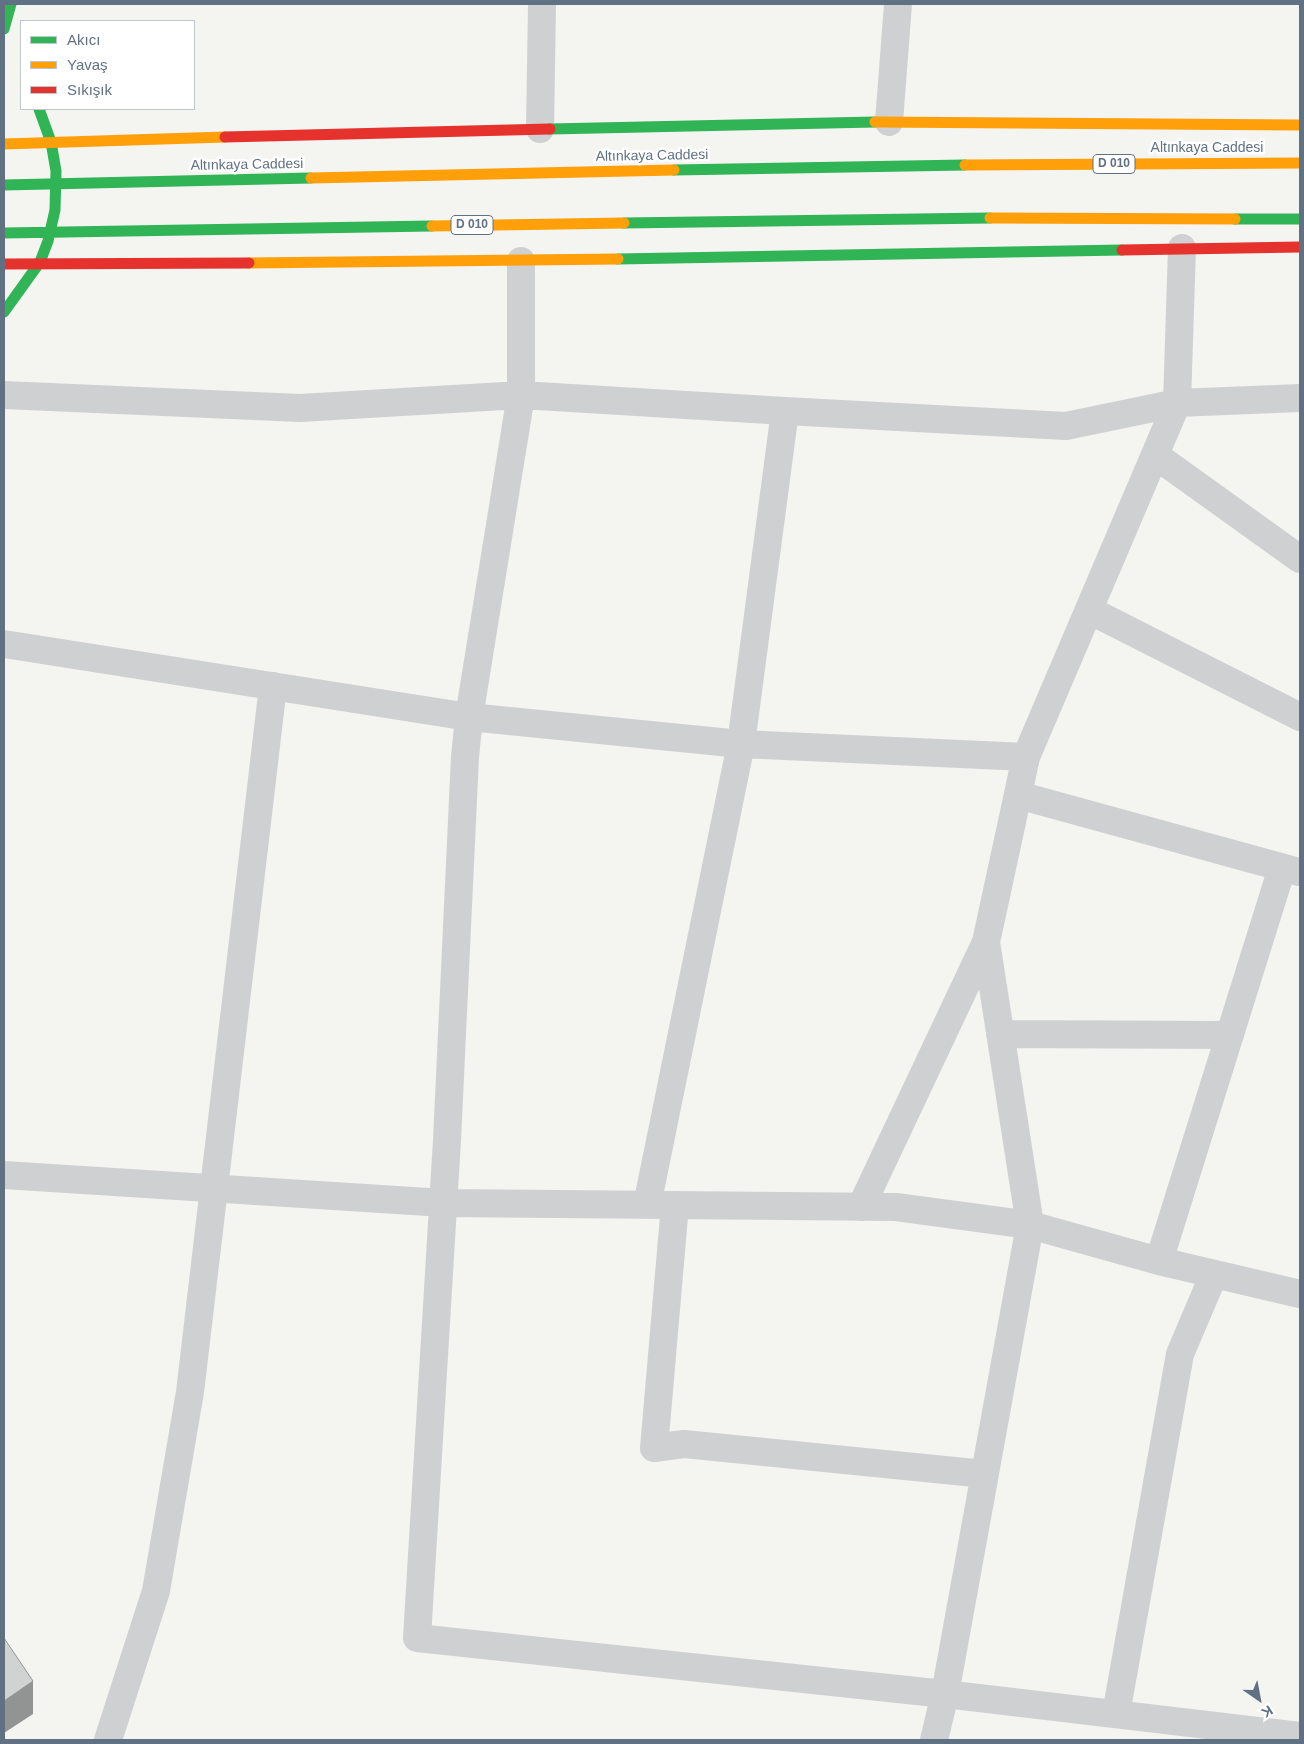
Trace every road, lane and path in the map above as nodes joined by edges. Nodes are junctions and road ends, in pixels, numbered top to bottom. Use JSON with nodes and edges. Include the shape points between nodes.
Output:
{"nodes":[{"id":1,"x":11,"y":4,"type":"edge"},
{"id":2,"x":542,"y":4,"type":"edge"},
{"id":3,"x":898,"y":4,"type":"edge"},
{"id":4,"x":4,"y":29,"type":"edge"},
{"id":5,"x":40,"y":110,"type":"edge"},
{"id":6,"x":889,"y":122,"type":"junction"},
{"id":7,"x":1300,"y":125,"type":"edge"},
{"id":8,"x":540,"y":129,"type":"junction"},
{"id":9,"x":51,"y":142,"type":"junction"},
{"id":10,"x":4,"y":144,"type":"edge"},
{"id":11,"x":1300,"y":162,"type":"edge"},
{"id":12,"x":4,"y":185,"type":"edge"},
{"id":13,"x":1300,"y":219,"type":"edge"},
{"id":14,"x":4,"y":233,"type":"edge"},
{"id":15,"x":1300,"y":247,"type":"edge"},
{"id":16,"x":1182,"y":248,"type":"junction"},
{"id":17,"x":521,"y":261,"type":"junction"},
{"id":18,"x":40,"y":262,"type":"junction"},
{"id":19,"x":4,"y":264,"type":"edge"},
{"id":20,"x":4,"y":312,"type":"edge"},
{"id":21,"x":4,"y":395,"type":"edge"},
{"id":22,"x":521,"y":395,"type":"junction"},
{"id":23,"x":1300,"y":398,"type":"edge"},
{"id":24,"x":1177,"y":403,"type":"junction"},
{"id":25,"x":785,"y":411,"type":"junction"},
{"id":26,"x":1155,"y":455,"type":"junction"},
{"id":27,"x":1300,"y":559,"type":"edge"},
{"id":28,"x":1089,"y":610,"type":"junction"},
{"id":29,"x":4,"y":644,"type":"edge"},
{"id":30,"x":273,"y":686,"type":"junction"},
{"id":31,"x":469,"y":717,"type":"junction"},
{"id":32,"x":1300,"y":717,"type":"edge"},
{"id":33,"x":741,"y":744,"type":"junction"},
{"id":34,"x":1026,"y":757,"type":"junction"},
{"id":35,"x":1018,"y":795,"type":"junction"},
{"id":36,"x":1291,"y":870,"type":"edge"},
{"id":37,"x":986,"y":942,"type":"junction"},
{"id":38,"x":1000,"y":1034,"type":"junction"},
{"id":39,"x":1230,"y":1035,"type":"junction"},
{"id":40,"x":4,"y":1174,"type":"edge"},
{"id":41,"x":215,"y":1188,"type":"junction"},
{"id":42,"x":444,"y":1203,"type":"junction"},
{"id":43,"x":647,"y":1205,"type":"junction"},
{"id":44,"x":675,"y":1205,"type":"junction"},
{"id":45,"x":861,"y":1207,"type":"junction"},
{"id":46,"x":1030,"y":1225,"type":"junction"},
{"id":47,"x":1159,"y":1260,"type":"junction"},
{"id":48,"x":1214,"y":1274,"type":"junction"},
{"id":49,"x":1300,"y":1294,"type":"edge"},
{"id":50,"x":985,"y":1474,"type":"junction"},
{"id":51,"x":945,"y":1694,"type":"junction"},
{"id":52,"x":1116,"y":1714,"type":"junction"},
{"id":53,"x":1300,"y":1736,"type":"edge"},
{"id":54,"x":108,"y":1740,"type":"edge"},
{"id":55,"x":934,"y":1740,"type":"edge"}],
"edges":[{"from":1,"to":4,"type":"main road"},
{"from":2,"to":8,"type":"street"},
{"from":3,"to":6,"type":"street"},
{"from":5,"to":9,"type":"main road"},
{"from":6,"to":7,"type":"main road"},
{"from":6,"to":8,"type":"main road"},
{"from":8,"to":9,"type":"main road"},
{"from":9,"to":10,"type":"main road"},
{"from":9,"to":18,"type":"main road","via":[[56,171],[55,210]]},
{"from":11,"to":12,"type":"main road","name":"Altınkaya Caddesi","number":"D 010","via":[[928,165]]},
{"from":13,"to":14,"type":"main road","number":"D 010","via":[[940,218]]},
{"from":15,"to":16,"type":"main road"},
{"from":16,"to":17,"type":"main road"},
{"from":16,"to":24,"type":"street"},
{"from":17,"to":18,"type":"main road"},
{"from":17,"to":22,"type":"street"},
{"from":18,"to":19,"type":"main road"},
{"from":18,"to":20,"type":"main road"},
{"from":21,"to":22,"type":"street","via":[[300,408]]},
{"from":22,"to":25,"type":"street"},
{"from":22,"to":31,"type":"street"},
{"from":23,"to":24,"type":"street"},
{"from":24,"to":25,"type":"street","via":[[1066,426]]},
{"from":24,"to":26,"type":"street"},
{"from":25,"to":33,"type":"street"},
{"from":26,"to":27,"type":"street"},
{"from":26,"to":28,"type":"street"},
{"from":28,"to":32,"type":"street"},
{"from":28,"to":34,"type":"street"},
{"from":29,"to":30,"type":"street"},
{"from":30,"to":31,"type":"street"},
{"from":30,"to":41,"type":"street"},
{"from":31,"to":33,"type":"street"},
{"from":31,"to":42,"type":"street"},
{"from":33,"to":34,"type":"street"},
{"from":33,"to":43,"type":"street"},
{"from":34,"to":35,"type":"street"},
{"from":35,"to":36,"type":"street"},
{"from":35,"to":37,"type":"street"},
{"from":36,"to":39,"type":"street"},
{"from":37,"to":38,"type":"street"},
{"from":37,"to":45,"type":"street"},
{"from":38,"to":39,"type":"street"},
{"from":38,"to":46,"type":"street"},
{"from":39,"to":47,"type":"street"},
{"from":40,"to":41,"type":"street"},
{"from":41,"to":42,"type":"street"},
{"from":41,"to":54,"type":"street","via":[[190,1392],[156,1591]]},
{"from":42,"to":43,"type":"street"},
{"from":42,"to":51,"type":"street","via":[[417,1638]]},
{"from":43,"to":44,"type":"street"},
{"from":44,"to":45,"type":"street"},
{"from":44,"to":50,"type":"street","via":[[654,1448],[684,1444]]},
{"from":45,"to":46,"type":"street","via":[[896,1207]]},
{"from":46,"to":47,"type":"street"},
{"from":46,"to":50,"type":"street"},
{"from":47,"to":48,"type":"street"},
{"from":48,"to":49,"type":"street"},
{"from":48,"to":52,"type":"street","via":[[1180,1354]]},
{"from":50,"to":51,"type":"street"},
{"from":51,"to":52,"type":"street"},
{"from":51,"to":55,"type":"street"},
{"from":52,"to":53,"type":"street"}]}
